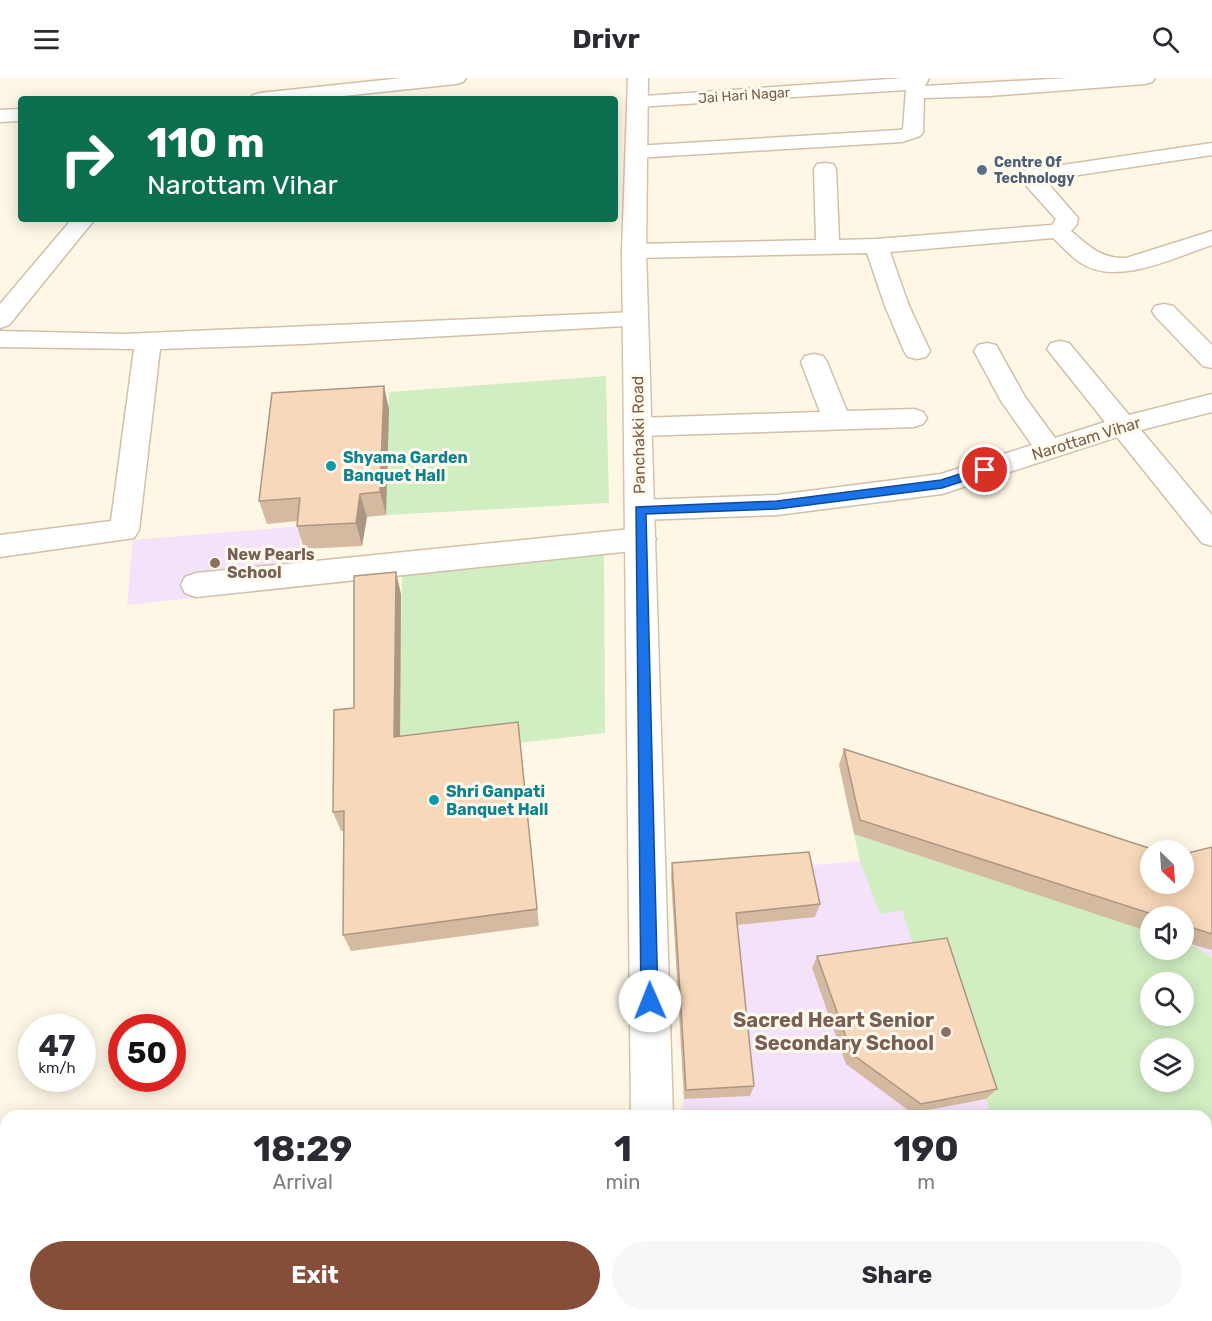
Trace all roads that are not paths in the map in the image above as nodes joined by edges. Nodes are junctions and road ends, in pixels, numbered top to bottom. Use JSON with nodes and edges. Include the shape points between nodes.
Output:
{"nodes":[{"id":1,"x":456,"y":78,"type":"edge"},
{"id":2,"x":1145,"y":78,"type":"edge"},
{"id":3,"x":917,"y":84,"type":"edge"},
{"id":4,"x":637,"y":90,"type":"edge"},
{"id":5,"x":288,"y":96,"type":"edge"},
{"id":6,"x":18,"y":115,"type":"edge"},
{"id":7,"x":0,"y":116,"type":"edge"},
{"id":8,"x":628,"y":148,"type":"edge"},
{"id":9,"x":1212,"y":149,"type":"edge"},
{"id":10,"x":825,"y":169,"type":"dead end"},
{"id":11,"x":82,"y":222,"type":"edge"},
{"id":12,"x":1058,"y":231,"type":"junction"},
{"id":13,"x":1212,"y":238,"type":"edge"},
{"id":14,"x":876,"y":246,"type":"junction"},
{"id":15,"x":828,"y":247,"type":"junction"},
{"id":16,"x":634,"y":251,"type":"junction"},
{"id":17,"x":1164,"y":311,"type":"dead end"},
{"id":18,"x":0,"y":320,"type":"edge"},
{"id":19,"x":635,"y":320,"type":"junction"},
{"id":20,"x":0,"y":339,"type":"edge"},
{"id":21,"x":148,"y":341,"type":"junction"},
{"id":22,"x":1060,"y":349,"type":"dead end"},
{"id":23,"x":917,"y":351,"type":"dead end"},
{"id":24,"x":987,"y":351,"type":"dead end"},
{"id":25,"x":1212,"y":360,"type":"edge"},
{"id":26,"x":814,"y":362,"type":"dead end"},
{"id":27,"x":1212,"y":403,"type":"edge"},
{"id":28,"x":914,"y":418,"type":"dead end"},
{"id":29,"x":837,"y":421,"type":"junction"},
{"id":30,"x":1123,"y":426,"type":"junction"},
{"id":31,"x":638,"y":427,"type":"junction"},
{"id":32,"x":1049,"y":449,"type":"junction"},
{"id":33,"x":641,"y":525,"type":"junction"},
{"id":34,"x":1212,"y":535,"type":"edge"},
{"id":35,"x":0,"y":546,"type":"edge"},
{"id":36,"x":196,"y":585,"type":"dead end"},
{"id":37,"x":652,"y":1110,"type":"edge"}],
"edges":[{"from":1,"to":5,"type":"street"},
{"from":2,"to":3,"type":"street","name":"Jai Hari Nagar","via":[[966,92]]},
{"from":3,"to":4,"type":"street","name":"Jai Hari Nagar"},
{"from":3,"to":8,"type":"street","via":[[913,132],[902,136]]},
{"from":4,"to":8,"type":"street","name":"Panchakki Road"},
{"from":6,"to":7,"type":"street"},
{"from":8,"to":16,"type":"street","name":"Panchakki Road"},
{"from":9,"to":12,"type":"street","via":[[1030,176],[1067,218]]},
{"from":10,"to":15,"type":"street"},
{"from":11,"to":18,"type":"street"},
{"from":12,"to":13,"type":"street","via":[[1084,255],[1110,266],[1128,265]]},
{"from":12,"to":14,"type":"street"},
{"from":14,"to":15,"type":"street"},
{"from":14,"to":23,"type":"street"},
{"from":15,"to":16,"type":"street"},
{"from":16,"to":19,"type":"street","name":"Panchakki Road"},
{"from":17,"to":25,"type":"street"},
{"from":19,"to":21,"type":"street"},
{"from":19,"to":31,"type":"street","name":"Panchakki Road"},
{"from":20,"to":21,"type":"street"},
{"from":21,"to":35,"type":"street","via":[[124,530]]},
{"from":22,"to":30,"type":"street"},
{"from":24,"to":32,"type":"street","via":[[1014,400]]},
{"from":26,"to":29,"type":"street"},
{"from":27,"to":30,"type":"street","name":"Narottam Vihar"},
{"from":28,"to":29,"type":"street"},
{"from":29,"to":31,"type":"street"},
{"from":30,"to":32,"type":"street","name":"Narottam Vihar"},
{"from":30,"to":34,"type":"street"},
{"from":31,"to":33,"type":"street","name":"Panchakki Road"},
{"from":32,"to":33,"type":"street","name":"Narottam Vihar","via":[[942,484]]},
{"from":33,"to":36,"type":"street","name":"Narottam Vihar"},
{"from":33,"to":37,"type":"street","name":"Panchakki Road"}]}
